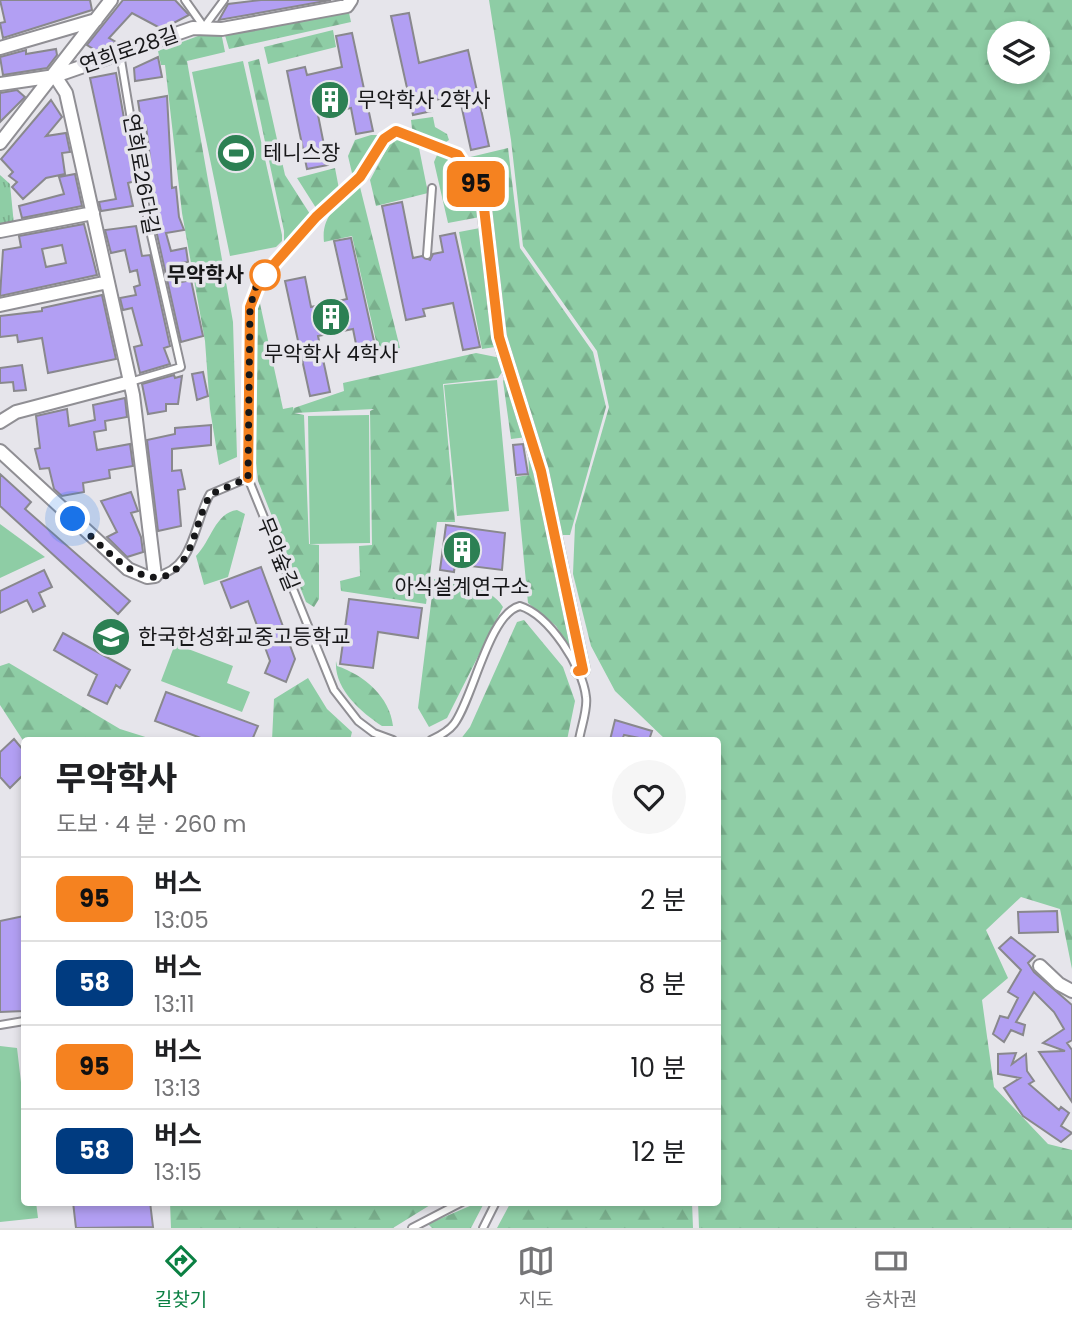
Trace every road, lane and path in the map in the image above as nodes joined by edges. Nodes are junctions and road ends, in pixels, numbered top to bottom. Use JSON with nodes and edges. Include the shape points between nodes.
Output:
{"nodes":[{"id":1,"x":185,"y":0,"type":"edge"},
{"id":2,"x":224,"y":0,"type":"edge"},
{"id":3,"x":351,"y":0,"type":"edge"},
{"id":4,"x":109,"y":1,"type":"edge"},
{"id":5,"x":96,"y":20,"type":"junction"},
{"id":6,"x":204,"y":27,"type":"junction"},
{"id":7,"x":0,"y":48,"type":"edge"},
{"id":8,"x":120,"y":52,"type":"junction"},
{"id":9,"x":55,"y":76,"type":"junction"},
{"id":10,"x":0,"y":84,"type":"edge"},
{"id":11,"x":0,"y":143,"type":"edge"},
{"id":12,"x":432,"y":188,"type":"dead end"},
{"id":13,"x":484,"y":208,"type":"joint"},
{"id":14,"x":93,"y":213,"type":"junction"},
{"id":15,"x":0,"y":231,"type":"edge"},
{"id":16,"x":427,"y":255,"type":"dead end"},
{"id":17,"x":108,"y":282,"type":"junction"},
{"id":18,"x":0,"y":305,"type":"edge"},
{"id":19,"x":130,"y":382,"type":"junction"},
{"id":20,"x":0,"y":422,"type":"edge"},
{"id":21,"x":0,"y":451,"type":"edge"},
{"id":22,"x":248,"y":478,"type":"junction"},
{"id":23,"x":155,"y":576,"type":"junction"},
{"id":24,"x":578,"y":671,"type":"junction"},
{"id":25,"x":385,"y":737,"type":"edge"},
{"id":26,"x":436,"y":737,"type":"edge"},
{"id":27,"x":580,"y":737,"type":"edge"},
{"id":28,"x":1040,"y":966,"type":"dead end"},
{"id":29,"x":1072,"y":991,"type":"edge"},
{"id":30,"x":21,"y":1022,"type":"edge"},
{"id":31,"x":0,"y":1025,"type":"edge"},
{"id":32,"x":455,"y":1206,"type":"edge"},
{"id":33,"x":494,"y":1206,"type":"edge"},
{"id":34,"x":412,"y":1228,"type":"edge"},
{"id":35,"x":483,"y":1228,"type":"edge"}],
"edges":[{"from":1,"to":6,"type":"lane"},
{"from":2,"to":6,"type":"lane","name":"연희로28길"},
{"from":3,"to":6,"type":"street","name":"연희로28길","via":[[347,6],[315,13],[222,29]]},
{"from":4,"to":5,"type":"street","name":"연희로28길"},
{"from":5,"to":7,"type":"street"},
{"from":5,"to":9,"type":"street","name":"연희로28길"},
{"from":6,"to":8,"type":"street","name":"연희로28길"},
{"from":8,"to":9,"type":"street","name":"연희로28길"},
{"from":8,"to":19,"type":"lane","name":"연희로26다길","via":[[148,222],[181,367]]},
{"from":9,"to":10,"type":"street","name":"연희로28길"},
{"from":9,"to":11,"type":"street"},
{"from":9,"to":14,"type":"street","via":[[66,93]]},
{"from":12,"to":16,"type":"lane"},
{"from":13,"to":22,"type":"lane","via":[[479,188],[458,155],[400,132],[384,139],[360,177],[316,217],[256,287],[250,307]]},
{"from":13,"to":24,"type":"street","via":[[499,337],[541,471],[583,670]]},
{"from":14,"to":15,"type":"street"},
{"from":14,"to":17,"type":"street"},
{"from":17,"to":18,"type":"street"},
{"from":17,"to":19,"type":"street"},
{"from":19,"to":20,"type":"street","via":[[16,412]]},
{"from":19,"to":23,"type":"street"},
{"from":21,"to":23,"type":"street","via":[[128,569]]},
{"from":22,"to":23,"type":"lane","via":[[211,494],[186,557],[173,571]]},
{"from":22,"to":25,"type":"lane","name":"무악숲길","via":[[334,690],[358,721]]},
{"from":24,"to":26,"type":"lane","via":[[557,634],[526,608],[514,607],[489,643],[461,714],[452,727]]},
{"from":24,"to":27,"type":"lane","via":[[587,698]]},
{"from":28,"to":29,"type":"street"},
{"from":30,"to":31,"type":"lane"},
{"from":32,"to":34,"type":"lane"},
{"from":33,"to":35,"type":"lane"}]}
